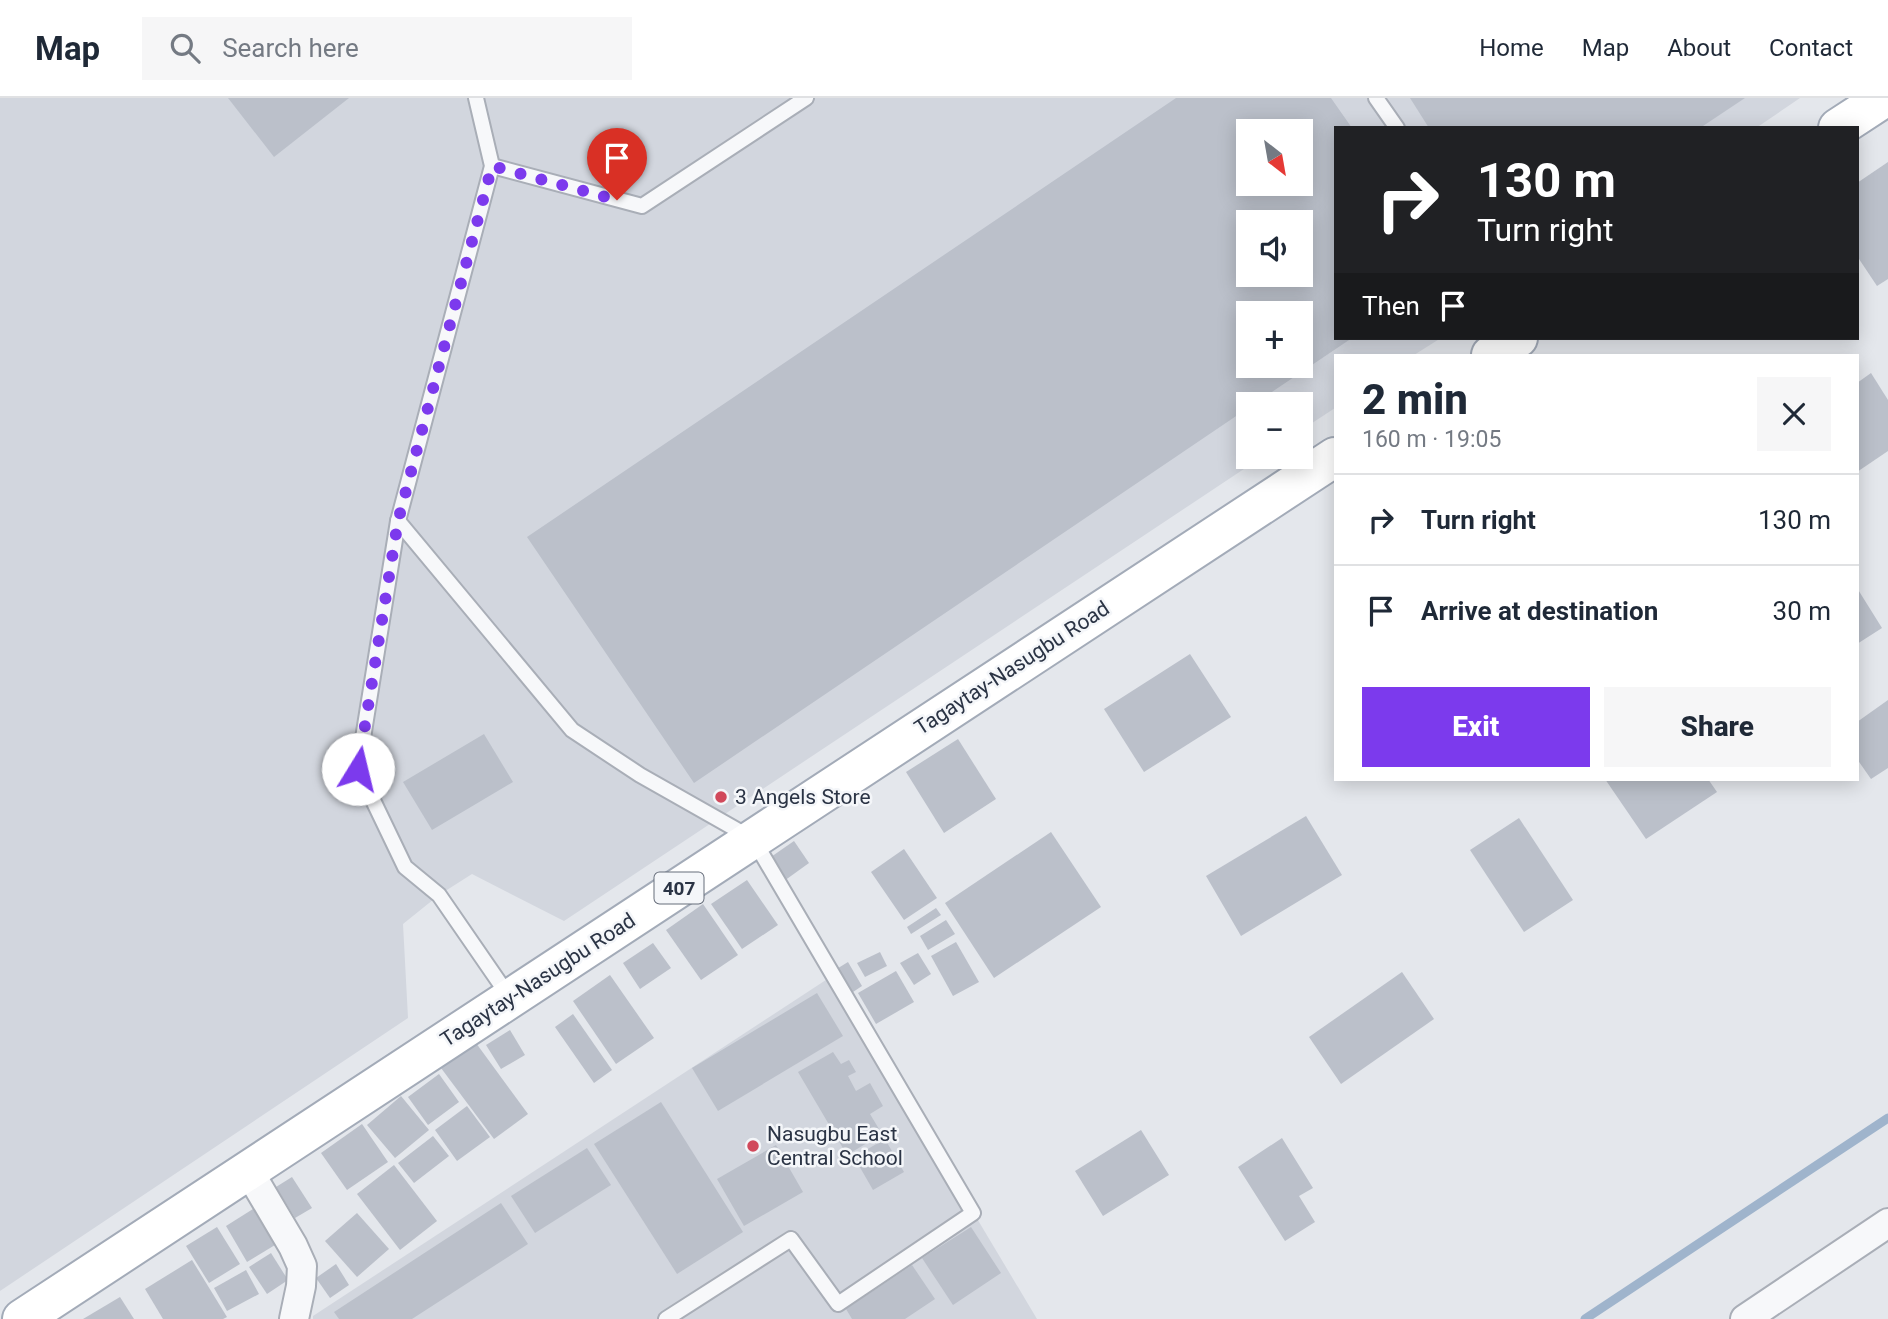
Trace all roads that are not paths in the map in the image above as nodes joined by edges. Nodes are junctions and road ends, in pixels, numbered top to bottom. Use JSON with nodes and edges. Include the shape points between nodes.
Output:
{"nodes":[{"id":1,"x":476,"y":98,"type":"edge"},
{"id":2,"x":806,"y":98,"type":"edge"},
{"id":3,"x":1376,"y":98,"type":"edge"},
{"id":4,"x":1877,"y":100,"type":"edge"},
{"id":5,"x":1396,"y":126,"type":"edge"},
{"id":6,"x":1841,"y":126,"type":"edge"},
{"id":7,"x":492,"y":166,"type":"junction"},
{"id":8,"x":1515,"y":340,"type":"edge"},
{"id":9,"x":1493,"y":354,"type":"edge"},
{"id":10,"x":1334,"y":458,"type":"edge"},
{"id":11,"x":398,"y":521,"type":"junction"},
{"id":12,"x":753,"y":839,"type":"junction"},
{"id":13,"x":511,"y":999,"type":"junction"},
{"id":14,"x":248,"y":1170,"type":"junction"},
{"id":15,"x":1888,"y":1223,"type":"edge"},
{"id":16,"x":22,"y":1319,"type":"edge"},
{"id":17,"x":294,"y":1319,"type":"edge"},
{"id":18,"x":666,"y":1319,"type":"edge"},
{"id":19,"x":1745,"y":1319,"type":"edge"}],
"edges":[{"from":1,"to":7,"type":"lane"},
{"from":2,"to":7,"type":"lane","via":[[642,206]]},
{"from":3,"to":5,"type":"lane"},
{"from":4,"to":6,"type":"main road"},
{"from":7,"to":11,"type":"lane"},
{"from":8,"to":9,"type":"main road"},
{"from":10,"to":12,"type":"main road","name":"Tagaytay-Nasugbu Road","number":"407"},
{"from":11,"to":12,"type":"lane","via":[[572,730]]},
{"from":11,"to":13,"type":"lane","via":[[358,769],[405,867],[439,895]]},
{"from":12,"to":13,"type":"main road","name":"Tagaytay-Nasugbu Road","number":"407"},
{"from":12,"to":18,"type":"lane","via":[[973,1213],[838,1304],[791,1238]]},
{"from":13,"to":14,"type":"main road","name":"Tagaytay-Nasugbu Road","number":"407"},
{"from":14,"to":16,"type":"main road","name":"Tagaytay-Nasugbu Road","number":"407"},
{"from":14,"to":17,"type":"street","via":[[302,1266]]},
{"from":15,"to":19,"type":"street"}]}
